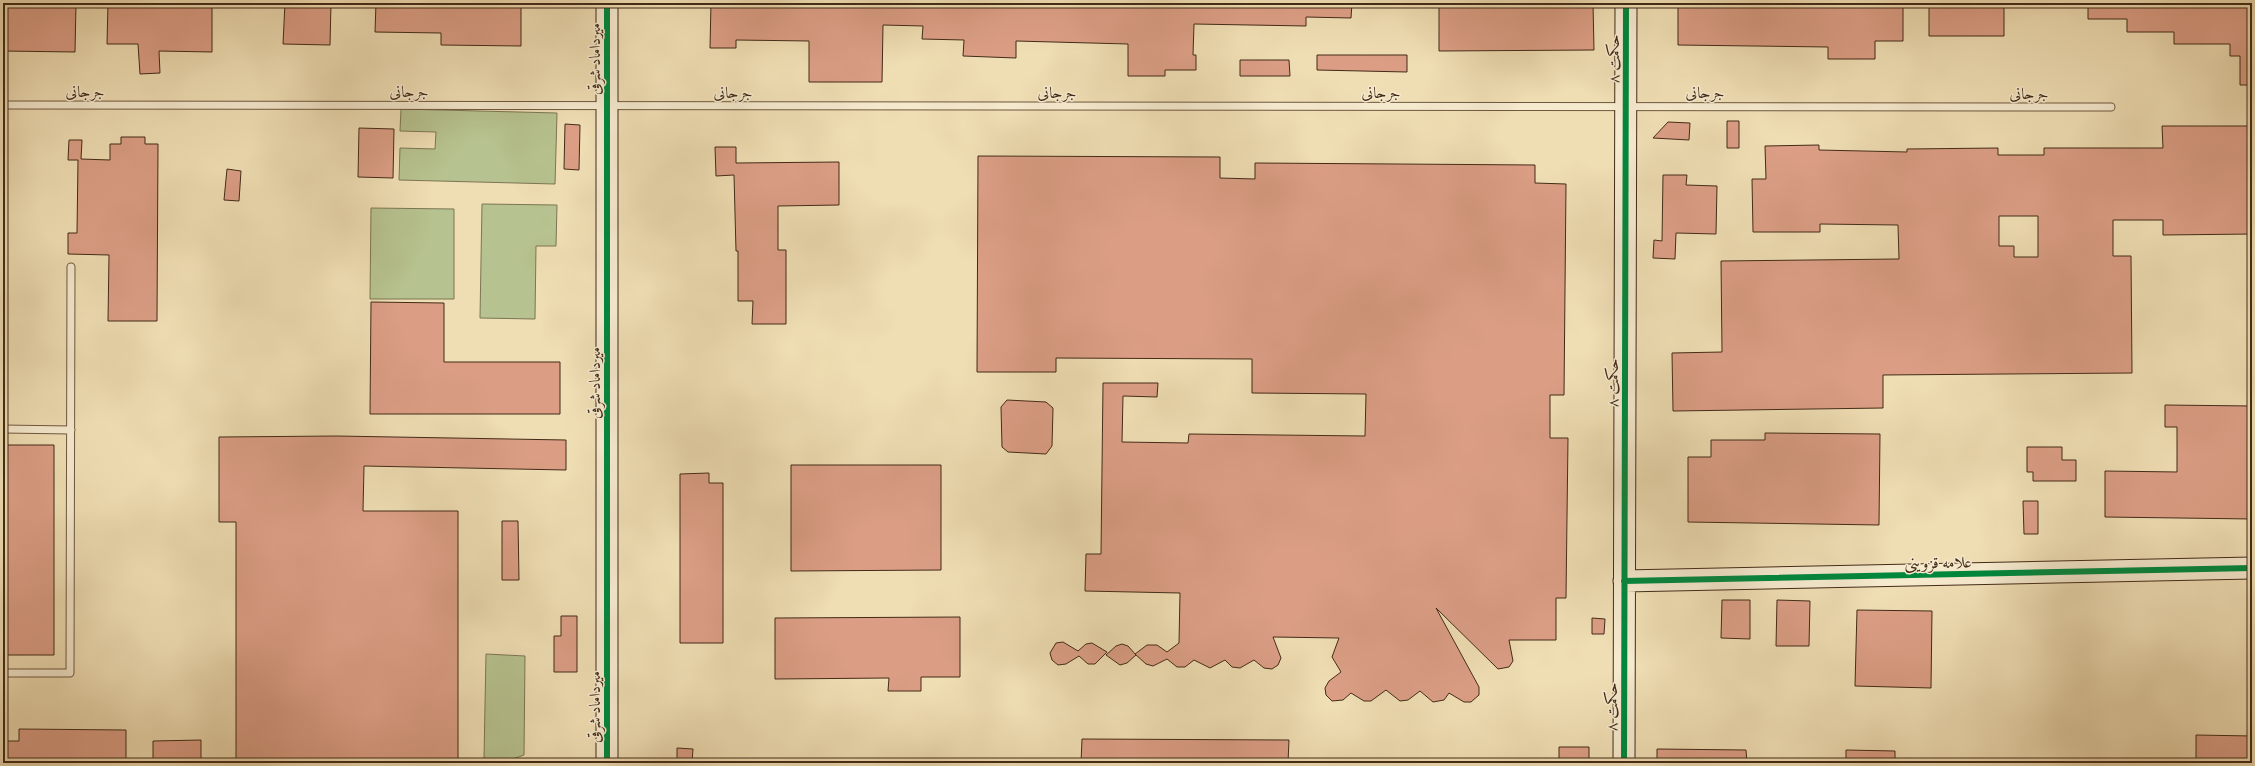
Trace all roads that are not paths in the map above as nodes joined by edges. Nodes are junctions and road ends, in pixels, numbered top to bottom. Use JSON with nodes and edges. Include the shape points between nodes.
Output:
{"nodes":[{"id":1,"x":607,"y":3,"type":"edge"},
{"id":2,"x":1626,"y":3,"type":"edge"},
{"id":3,"x":3,"y":105,"type":"edge"},
{"id":4,"x":607,"y":106,"type":"junction"},
{"id":5,"x":1626,"y":106,"type":"junction"},
{"id":6,"x":2111,"y":107,"type":"dead end"},
{"id":7,"x":71,"y":268,"type":"dead end"},
{"id":8,"x":3,"y":429,"type":"edge"},
{"id":9,"x":71,"y":430,"type":"junction"},
{"id":10,"x":2252,"y":568,"type":"edge"},
{"id":11,"x":1624,"y":581,"type":"junction"},
{"id":12,"x":3,"y":673,"type":"edge"},
{"id":13,"x":607,"y":763,"type":"edge"},
{"id":14,"x":1624,"y":763,"type":"edge"}],
"edges":[{"from":1,"to":4,"type":"street","name":"میرداماد شرقی"},
{"from":2,"to":5,"type":"street","name":"حکمت ۸"},
{"from":3,"to":4,"type":"lane","name":"جرجانی"},
{"from":4,"to":5,"type":"lane","name":"جرجانی"},
{"from":4,"to":13,"type":"street","name":"میرداماد شرقی"},
{"from":5,"to":6,"type":"lane","name":"جرجانی"},
{"from":5,"to":11,"type":"street","name":"حکمت ۸"},
{"from":7,"to":9,"type":"lane"},
{"from":8,"to":9,"type":"lane"},
{"from":9,"to":12,"type":"lane","via":[[70,673]]},
{"from":10,"to":11,"type":"street","name":"علامه قزوینی"},
{"from":11,"to":14,"type":"street","name":"حکمت ۸"}]}
